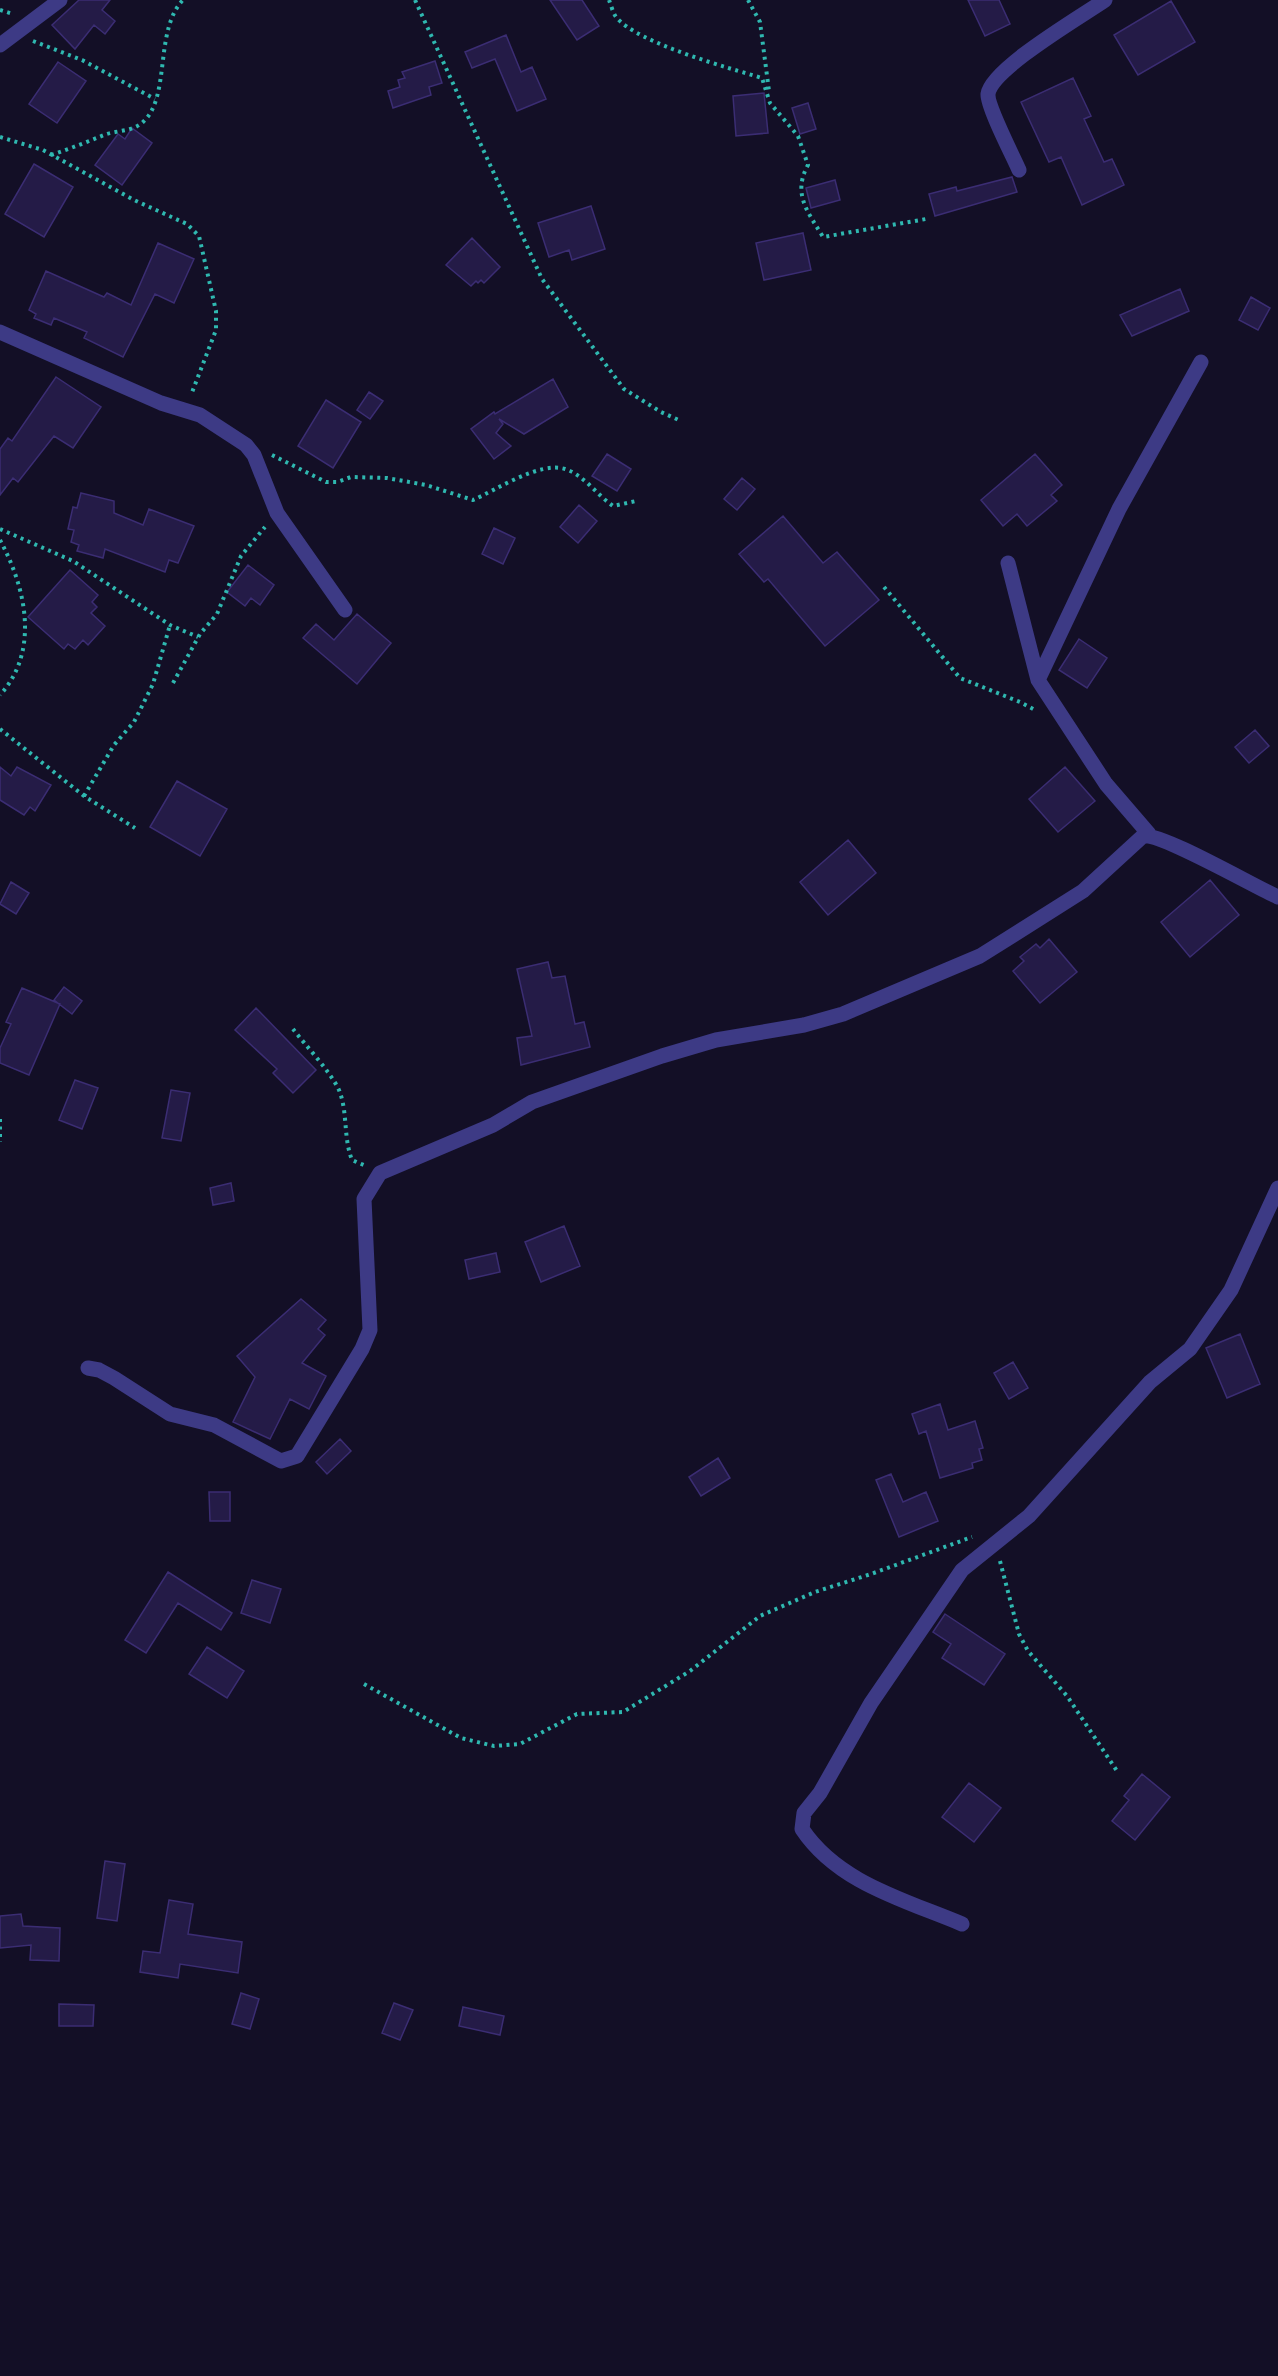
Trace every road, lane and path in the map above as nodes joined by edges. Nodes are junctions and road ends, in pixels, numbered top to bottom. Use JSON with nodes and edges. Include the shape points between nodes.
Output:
{"nodes":[{"id":1,"x":60,"y":0,"type":"edge"},
{"id":2,"x":183,"y":0,"type":"edge"},
{"id":3,"x":415,"y":0,"type":"edge"},
{"id":4,"x":609,"y":0,"type":"edge"},
{"id":5,"x":748,"y":0,"type":"edge"},
{"id":6,"x":1105,"y":0,"type":"edge"},
{"id":7,"x":4,"y":40,"type":"edge"},
{"id":8,"x":155,"y":99,"type":"junction"},
{"id":9,"x":770,"y":103,"type":"junction"},
{"id":10,"x":0,"y":137,"type":"edge"},
{"id":11,"x":51,"y":155,"type":"junction"},
{"id":12,"x":1019,"y":170,"type":"dead end"},
{"id":13,"x":926,"y":219,"type":"dead end"},
{"id":14,"x":0,"y":332,"type":"edge"},
{"id":15,"x":1201,"y":362,"type":"dead end"},
{"id":16,"x":185,"y":410,"type":"junction"},
{"id":17,"x":681,"y":421,"type":"dead end"},
{"id":18,"x":246,"y":445,"type":"junction"},
{"id":19,"x":636,"y":501,"type":"dead end"},
{"id":20,"x":277,"y":513,"type":"junction"},
{"id":21,"x":0,"y":529,"type":"edge"},
{"id":22,"x":0,"y":540,"type":"edge"},
{"id":23,"x":1008,"y":563,"type":"dead end"},
{"id":24,"x":884,"y":587,"type":"dead end"},
{"id":25,"x":345,"y":610,"type":"dead end"},
{"id":26,"x":170,"y":625,"type":"junction"},
{"id":27,"x":198,"y":637,"type":"junction"},
{"id":28,"x":1038,"y":680,"type":"junction"},
{"id":29,"x":173,"y":683,"type":"dead end"},
{"id":30,"x":0,"y":695,"type":"edge"},
{"id":31,"x":1040,"y":714,"type":"dead end"},
{"id":32,"x":0,"y":729,"type":"edge"},
{"id":33,"x":84,"y":796,"type":"junction"},
{"id":34,"x":135,"y":828,"type":"dead end"},
{"id":35,"x":1149,"y":834,"type":"junction"},
{"id":36,"x":1278,"y":897,"type":"edge"},
{"id":37,"x":293,"y":1029,"type":"dead end"},
{"id":38,"x":0,"y":1119,"type":"edge"},
{"id":39,"x":0,"y":1142,"type":"edge"},
{"id":40,"x":380,"y":1173,"type":"junction"},
{"id":41,"x":1278,"y":1188,"type":"edge"},
{"id":42,"x":88,"y":1368,"type":"dead end"},
{"id":43,"x":978,"y":1535,"type":"dead end"},
{"id":44,"x":996,"y":1542,"type":"junction"},
{"id":45,"x":364,"y":1684,"type":"dead end"},
{"id":46,"x":1117,"y":1771,"type":"dead end"},
{"id":47,"x":962,"y":1924,"type":"dead end"}],
"edges":[{"from":1,"to":7,"type":"street"},
{"from":2,"to":8,"type":"path","via":[[170,16]]},
{"from":3,"to":17,"type":"path","via":[[543,279],[624,389]]},
{"from":4,"to":9,"type":"path","via":[[616,17],[636,32],[710,63],[762,78]]},
{"from":5,"to":9,"type":"path","via":[[760,22]]},
{"from":6,"to":12,"type":"street","via":[[1011,63],[991,84],[989,101]]},
{"from":7,"to":8,"type":"path","via":[[34,41],[82,60]]},
{"from":8,"to":11,"type":"path","via":[[144,122]]},
{"from":9,"to":13,"type":"path","via":[[798,136],[808,165],[800,180],[802,197],[823,237]]},
{"from":10,"to":11,"type":"path"},
{"from":11,"to":16,"type":"path","via":[[187,224],[199,236],[216,310],[216,330]]},
{"from":14,"to":16,"type":"street","via":[[161,404]]},
{"from":15,"to":28,"type":"street","via":[[1119,509]]},
{"from":16,"to":18,"type":"street","via":[[200,415]]},
{"from":18,"to":19,"type":"path","via":[[275,455],[326,482],[351,477],[387,478],[473,500],[537,469],[564,469],[613,506]]},
{"from":18,"to":20,"type":"street","via":[[254,455]]},
{"from":20,"to":25,"type":"street"},
{"from":20,"to":27,"type":"path","via":[[241,556],[217,614]]},
{"from":21,"to":26,"type":"path","via":[[73,561]]},
{"from":22,"to":30,"type":"path","via":[[14,566],[27,630],[20,666]]},
{"from":23,"to":28,"type":"street"},
{"from":24,"to":31,"type":"path","via":[[960,678]]},
{"from":26,"to":27,"type":"path"},
{"from":26,"to":33,"type":"path","via":[[153,684],[134,722],[114,745]]},
{"from":27,"to":29,"type":"path"},
{"from":28,"to":35,"type":"street","via":[[1106,784]]},
{"from":32,"to":33,"type":"path"},
{"from":33,"to":34,"type":"path"},
{"from":35,"to":36,"type":"street"},
{"from":35,"to":40,"type":"street","via":[[1136,840],[1083,891],[980,956],[843,1014],[716,1040],[532,1102],[493,1125]]},
{"from":37,"to":40,"type":"path","via":[[338,1089],[352,1160]]},
{"from":38,"to":39,"type":"path"},
{"from":40,"to":42,"type":"street","via":[[364,1199],[370,1330],[357,1359],[297,1456],[281,1461],[214,1425],[170,1414],[114,1378]]},
{"from":41,"to":44,"type":"street","via":[[1231,1290],[1190,1349],[1150,1382],[1029,1516]]},
{"from":43,"to":45,"type":"path","via":[[815,1592],[760,1616],[690,1671],[623,1712],[578,1714],[520,1744],[494,1746],[461,1738]]},
{"from":44,"to":46,"type":"path","via":[[1018,1634],[1067,1696]]},
{"from":44,"to":47,"type":"street","via":[[962,1570],[918,1633],[804,1813],[802,1829],[814,1848],[848,1876]]}]}
